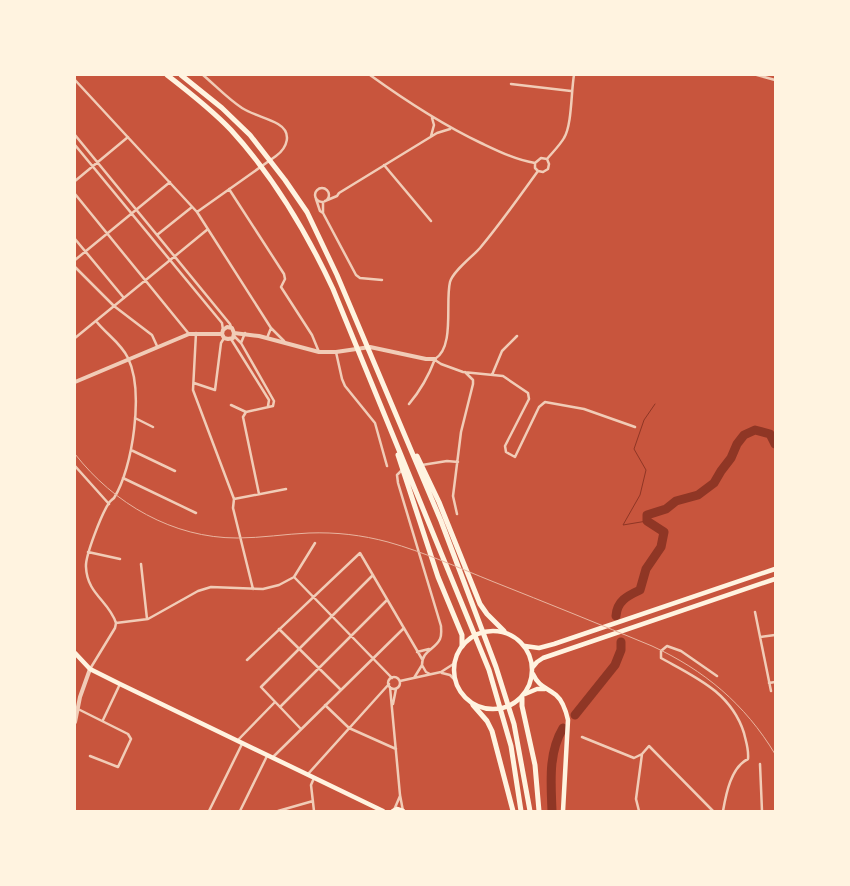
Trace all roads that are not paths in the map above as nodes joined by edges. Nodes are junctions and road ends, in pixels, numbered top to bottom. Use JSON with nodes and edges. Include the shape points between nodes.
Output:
{"nodes":[{"id":1,"x":167,"y":75,"type":"edge"},
{"id":2,"x":181,"y":75,"type":"edge"},
{"id":3,"x":203,"y":75,"type":"edge"},
{"id":4,"x":370,"y":75,"type":"edge"},
{"id":5,"x":574,"y":75,"type":"edge"},
{"id":6,"x":757,"y":75,"type":"edge"},
{"id":7,"x":75,"y":80,"type":"edge"},
{"id":8,"x":775,"y":80,"type":"edge"},
{"id":9,"x":511,"y":84,"type":"dead end"},
{"id":10,"x":571,"y":91,"type":"junction"},
{"id":11,"x":432,"y":118,"type":"junction"},
{"id":12,"x":443,"y":124,"type":"junction"},
{"id":13,"x":451,"y":128,"type":"junction"},
{"id":14,"x":435,"y":133,"type":"junction"},
{"id":15,"x":75,"y":135,"type":"edge"},
{"id":16,"x":128,"y":137,"type":"junction"},
{"id":17,"x":75,"y":145,"type":"edge"},
{"id":18,"x":547,"y":160,"type":"junction"},
{"id":19,"x":98,"y":162,"type":"junction"},
{"id":20,"x":535,"y":163,"type":"junction"},
{"id":21,"x":384,"y":165,"type":"junction"},
{"id":22,"x":92,"y":167,"type":"junction"},
{"id":23,"x":538,"y":172,"type":"junction"},
{"id":24,"x":75,"y":181,"type":"edge"},
{"id":25,"x":170,"y":182,"type":"junction"},
{"id":26,"x":229,"y":189,"type":"junction"},
{"id":27,"x":328,"y":193,"type":"junction"},
{"id":28,"x":339,"y":193,"type":"junction"},
{"id":29,"x":75,"y":194,"type":"edge"},
{"id":30,"x":316,"y":199,"type":"junction"},
{"id":31,"x":324,"y":202,"type":"junction"},
{"id":32,"x":192,"y":207,"type":"junction"},
{"id":33,"x":136,"y":210,"type":"junction"},
{"id":34,"x":197,"y":212,"type":"junction"},
{"id":35,"x":323,"y":213,"type":"junction"},
{"id":36,"x":131,"y":214,"type":"junction"},
{"id":37,"x":431,"y":221,"type":"dead end"},
{"id":38,"x":208,"y":229,"type":"junction"},
{"id":39,"x":107,"y":234,"type":"junction"},
{"id":40,"x":157,"y":234,"type":"junction"},
{"id":41,"x":75,"y":239,"type":"edge"},
{"id":42,"x":85,"y":252,"type":"junction"},
{"id":43,"x":175,"y":256,"type":"junction"},
{"id":44,"x":75,"y":260,"type":"edge"},
{"id":45,"x":170,"y":261,"type":"junction"},
{"id":46,"x":75,"y":268,"type":"edge"},
{"id":47,"x":146,"y":280,"type":"junction"},
{"id":48,"x":382,"y":280,"type":"dead end"},
{"id":49,"x":124,"y":298,"type":"junction"},
{"id":50,"x":114,"y":306,"type":"junction"},
{"id":51,"x":96,"y":321,"type":"junction"},
{"id":52,"x":231,"y":327,"type":"junction"},
{"id":53,"x":271,"y":328,"type":"junction"},
{"id":54,"x":246,"y":333,"type":"junction"},
{"id":55,"x":189,"y":334,"type":"junction"},
{"id":56,"x":196,"y":334,"type":"junction"},
{"id":57,"x":223,"y":334,"type":"junction"},
{"id":58,"x":233,"y":336,"type":"junction"},
{"id":59,"x":517,"y":336,"type":"dead end"},
{"id":60,"x":75,"y":338,"type":"edge"},
{"id":61,"x":267,"y":338,"type":"junction"},
{"id":62,"x":241,"y":343,"type":"junction"},
{"id":63,"x":291,"y":345,"type":"junction"},
{"id":64,"x":157,"y":346,"type":"junction"},
{"id":65,"x":319,"y":352,"type":"junction"},
{"id":66,"x":336,"y":352,"type":"junction"},
{"id":67,"x":129,"y":359,"type":"junction"},
{"id":68,"x":435,"y":359,"type":"junction"},
{"id":69,"x":463,"y":372,"type":"junction"},
{"id":70,"x":492,"y":375,"type":"junction"},
{"id":71,"x":75,"y":382,"type":"edge"},
{"id":72,"x":194,"y":383,"type":"junction"},
{"id":73,"x":408,"y":404,"type":"dead end"},
{"id":74,"x":231,"y":405,"type":"dead end"},
{"id":75,"x":393,"y":405,"type":"junction"},
{"id":76,"x":267,"y":407,"type":"junction"},
{"id":77,"x":246,"y":412,"type":"junction"},
{"id":78,"x":135,"y":418,"type":"junction"},
{"id":79,"x":387,"y":421,"type":"junction"},
{"id":80,"x":153,"y":427,"type":"dead end"},
{"id":81,"x":635,"y":427,"type":"dead end"},
{"id":82,"x":131,"y":450,"type":"junction"},
{"id":83,"x":458,"y":462,"type":"junction"},
{"id":84,"x":75,"y":466,"type":"edge"},
{"id":85,"x":387,"y":466,"type":"dead end"},
{"id":86,"x":417,"y":466,"type":"dead end"},
{"id":87,"x":408,"y":468,"type":"dead end"},
{"id":88,"x":175,"y":471,"type":"dead end"},
{"id":89,"x":123,"y":478,"type":"junction"},
{"id":90,"x":286,"y":488,"type":"dead end"},
{"id":91,"x":259,"y":494,"type":"junction"},
{"id":92,"x":234,"y":499,"type":"junction"},
{"id":93,"x":109,"y":504,"type":"junction"},
{"id":94,"x":456,"y":512,"type":"dead end"},
{"id":95,"x":196,"y":513,"type":"dead end"},
{"id":96,"x":315,"y":543,"type":"dead end"},
{"id":97,"x":88,"y":552,"type":"junction"},
{"id":98,"x":120,"y":559,"type":"dead end"},
{"id":99,"x":141,"y":564,"type":"dead end"},
{"id":100,"x":775,"y":569,"type":"edge"},
{"id":101,"x":372,"y":575,"type":"junction"},
{"id":102,"x":294,"y":577,"type":"junction"},
{"id":103,"x":775,"y":579,"type":"edge"},
{"id":104,"x":252,"y":589,"type":"junction"},
{"id":105,"x":312,"y":596,"type":"junction"},
{"id":106,"x":387,"y":600,"type":"junction"},
{"id":107,"x":755,"y":612,"type":"dead end"},
{"id":108,"x":331,"y":615,"type":"junction"},
{"id":109,"x":147,"y":619,"type":"junction"},
{"id":110,"x":116,"y":623,"type":"junction"},
{"id":111,"x":404,"y":628,"type":"junction"},
{"id":112,"x":279,"y":629,"type":"junction"},
{"id":113,"x":504,"y":631,"type":"junction"},
{"id":114,"x":775,"y":634,"type":"edge"},
{"id":115,"x":352,"y":637,"type":"junction"},
{"id":116,"x":760,"y":637,"type":"junction"},
{"id":117,"x":462,"y":646,"type":"junction"},
{"id":118,"x":525,"y":646,"type":"junction"},
{"id":119,"x":299,"y":648,"type":"junction"},
{"id":120,"x":429,"y":649,"type":"junction"},
{"id":121,"x":417,"y":652,"type":"junction"},
{"id":122,"x":75,"y":653,"type":"edge"},
{"id":123,"x":373,"y":658,"type":"junction"},
{"id":124,"x":422,"y":659,"type":"junction"},
{"id":125,"x":247,"y":660,"type":"dead end"},
{"id":126,"x":455,"y":663,"type":"junction"},
{"id":127,"x":422,"y":665,"type":"junction"},
{"id":128,"x":532,"y":668,"type":"junction"},
{"id":129,"x":90,"y":669,"type":"junction"},
{"id":130,"x":319,"y":669,"type":"junction"},
{"id":131,"x":426,"y":672,"type":"junction"},
{"id":132,"x":441,"y":672,"type":"junction"},
{"id":133,"x":431,"y":674,"type":"junction"},
{"id":134,"x":533,"y":674,"type":"junction"},
{"id":135,"x":717,"y":676,"type":"dead end"},
{"id":136,"x":392,"y":678,"type":"junction"},
{"id":137,"x":414,"y":678,"type":"junction"},
{"id":138,"x":455,"y":680,"type":"junction"},
{"id":139,"x":400,"y":681,"type":"junction"},
{"id":140,"x":775,"y":682,"type":"edge"},
{"id":141,"x":120,"y":684,"type":"junction"},
{"id":142,"x":769,"y":684,"type":"junction"},
{"id":143,"x":389,"y":686,"type":"junction"},
{"id":144,"x":396,"y":689,"type":"junction"},
{"id":145,"x":545,"y":689,"type":"junction"},
{"id":146,"x":340,"y":690,"type":"junction"},
{"id":147,"x":771,"y":691,"type":"dead end"},
{"id":148,"x":523,"y":696,"type":"junction"},
{"id":149,"x":276,"y":702,"type":"junction"},
{"id":150,"x":325,"y":705,"type":"junction"},
{"id":151,"x":474,"y":705,"type":"junction"},
{"id":152,"x":392,"y":706,"type":"junction"},
{"id":153,"x":280,"y":707,"type":"junction"},
{"id":154,"x":77,"y":708,"type":"junction"},
{"id":155,"x":103,"y":720,"type":"junction"},
{"id":156,"x":75,"y":722,"type":"edge"},
{"id":157,"x":300,"y":728,"type":"junction"},
{"id":158,"x":349,"y":728,"type":"junction"},
{"id":159,"x":582,"y":738,"type":"dead end"},
{"id":160,"x":239,"y":743,"type":"junction"},
{"id":161,"x":396,"y":750,"type":"junction"},
{"id":162,"x":642,"y":754,"type":"junction"},
{"id":163,"x":90,"y":756,"type":"dead end"},
{"id":164,"x":270,"y":757,"type":"junction"},
{"id":165,"x":760,"y":764,"type":"dead end"},
{"id":166,"x":308,"y":775,"type":"junction"},
{"id":167,"x":314,"y":778,"type":"junction"},
{"id":168,"x":400,"y":795,"type":"junction"},
{"id":169,"x":313,"y":801,"type":"junction"},
{"id":170,"x":393,"y":810,"type":"edge"},
{"id":171,"x":209,"y":811,"type":"edge"},
{"id":172,"x":240,"y":811,"type":"edge"},
{"id":173,"x":278,"y":811,"type":"edge"},
{"id":174,"x":314,"y":811,"type":"edge"},
{"id":175,"x":383,"y":811,"type":"edge"},
{"id":176,"x":403,"y":811,"type":"edge"},
{"id":177,"x":513,"y":811,"type":"edge"},
{"id":178,"x":522,"y":811,"type":"edge"},
{"id":179,"x":530,"y":811,"type":"edge"},
{"id":180,"x":539,"y":811,"type":"edge"},
{"id":181,"x":563,"y":811,"type":"edge"},
{"id":182,"x":639,"y":811,"type":"edge"},
{"id":183,"x":713,"y":811,"type":"edge"},
{"id":184,"x":723,"y":811,"type":"edge"},
{"id":185,"x":762,"y":811,"type":"edge"}],
"edges":[{"from":1,"to":79,"type":"highway","via":[[230,128],[292,209],[333,289]]},
{"from":2,"to":75,"type":"highway","via":[[250,135],[306,212]]},
{"from":3,"to":26,"type":"street","via":[[244,109],[279,124],[285,132],[284,150]]},
{"from":4,"to":11,"type":"street"},
{"from":5,"to":10,"type":"street"},
{"from":6,"to":8,"type":"street"},
{"from":7,"to":16,"type":"street","via":[[78,87]]},
{"from":9,"to":10,"type":"street"},
{"from":10,"to":18,"type":"street","via":[[565,137]]},
{"from":11,"to":12,"type":"street"},
{"from":11,"to":14,"type":"street"},
{"from":12,"to":13,"type":"street"},
{"from":12,"to":14,"type":"street","via":[[437,125]]},
{"from":13,"to":14,"type":"street"},
{"from":13,"to":20,"type":"street","via":[[496,150]]},
{"from":14,"to":21,"type":"street"},
{"from":15,"to":19,"type":"street"},
{"from":16,"to":19,"type":"street"},
{"from":16,"to":25,"type":"street"},
{"from":17,"to":22,"type":"street"},
{"from":18,"to":20,"type":"street","via":[[538,158]]},
{"from":18,"to":23,"type":"street","via":[[548,169]]},
{"from":19,"to":22,"type":"street"},
{"from":19,"to":33,"type":"street"},
{"from":20,"to":23,"type":"street"},
{"from":21,"to":28,"type":"street"},
{"from":21,"to":37,"type":"street"},
{"from":22,"to":24,"type":"street"},
{"from":22,"to":36,"type":"street"},
{"from":23,"to":68,"type":"street","via":[[450,282],[447,333],[442,352]]},
{"from":25,"to":32,"type":"street"},
{"from":25,"to":33,"type":"street"},
{"from":26,"to":34,"type":"street"},
{"from":26,"to":65,"type":"street","via":[[284,274],[281,287],[312,335]]},
{"from":27,"to":28,"type":"street"},
{"from":27,"to":30,"type":"street","via":[[319,189],[315,192]]},
{"from":27,"to":31,"type":"street"},
{"from":28,"to":31,"type":"street"},
{"from":29,"to":39,"type":"street"},
{"from":30,"to":31,"type":"street"},
{"from":30,"to":35,"type":"street"},
{"from":31,"to":35,"type":"street"},
{"from":32,"to":34,"type":"street"},
{"from":32,"to":40,"type":"street"},
{"from":33,"to":36,"type":"street"},
{"from":33,"to":40,"type":"street"},
{"from":34,"to":38,"type":"street"},
{"from":35,"to":48,"type":"street","via":[[356,274],[360,278]]},
{"from":36,"to":39,"type":"street"},
{"from":36,"to":45,"type":"street"},
{"from":38,"to":43,"type":"street"},
{"from":38,"to":53,"type":"street"},
{"from":39,"to":42,"type":"street"},
{"from":39,"to":47,"type":"street"},
{"from":40,"to":43,"type":"street"},
{"from":41,"to":42,"type":"street"},
{"from":42,"to":44,"type":"street"},
{"from":42,"to":49,"type":"street"},
{"from":43,"to":45,"type":"street"},
{"from":43,"to":52,"type":"street"},
{"from":45,"to":47,"type":"street"},
{"from":45,"to":57,"type":"street","via":[[222,323]]},
{"from":46,"to":50,"type":"street"},
{"from":47,"to":49,"type":"street"},
{"from":47,"to":55,"type":"street"},
{"from":49,"to":50,"type":"street"},
{"from":50,"to":51,"type":"street"},
{"from":50,"to":64,"type":"street","via":[[152,335]]},
{"from":51,"to":60,"type":"street"},
{"from":51,"to":67,"type":"street","via":[[123,348]]},
{"from":52,"to":57,"type":"street","via":[[225,327]]},
{"from":52,"to":58,"type":"street"},
{"from":53,"to":61,"type":"street"},
{"from":53,"to":63,"type":"street","via":[[280,339]]},
{"from":54,"to":58,"type":"street"},
{"from":54,"to":61,"type":"street"},
{"from":54,"to":62,"type":"street"},
{"from":55,"to":56,"type":"street"},
{"from":55,"to":64,"type":"street"},
{"from":56,"to":57,"type":"street"},
{"from":56,"to":72,"type":"street"},
{"from":57,"to":58,"type":"street"},
{"from":57,"to":72,"type":"street","via":[[215,390]]},
{"from":58,"to":62,"type":"street"},
{"from":58,"to":76,"type":"street","via":[[269,400]]},
{"from":59,"to":70,"type":"street","via":[[502,351]]},
{"from":61,"to":63,"type":"street"},
{"from":62,"to":76,"type":"street","via":[[274,400],[274,405]]},
{"from":63,"to":65,"type":"street"},
{"from":64,"to":67,"type":"street"},
{"from":65,"to":66,"type":"street"},
{"from":66,"to":68,"type":"street","via":[[363,347]]},
{"from":66,"to":85,"type":"street","via":[[345,386],[375,423]]},
{"from":67,"to":71,"type":"street"},
{"from":67,"to":78,"type":"street","via":[[135,390]]},
{"from":68,"to":69,"type":"street"},
{"from":68,"to":73,"type":"street"},
{"from":69,"to":70,"type":"street"},
{"from":69,"to":83,"type":"street","via":[[470,376],[473,384],[461,432]]},
{"from":70,"to":81,"type":"street","via":[[503,376],[528,394],[529,399],[505,446],[506,452],[513,456],[517,456],[544,402],[584,409]]},
{"from":72,"to":92,"type":"street"},
{"from":74,"to":77,"type":"street"},
{"from":75,"to":113,"type":"highway","via":[[439,502],[480,604]]},
{"from":75,"to":179,"type":"highway","via":[[496,667],[514,724]]},
{"from":76,"to":77,"type":"street"},
{"from":77,"to":91,"type":"street","via":[[243,419]]},
{"from":78,"to":80,"type":"street"},
{"from":78,"to":82,"type":"street"},
{"from":79,"to":117,"type":"highway","via":[[438,577],[462,635]]},
{"from":79,"to":178,"type":"highway","via":[[489,670],[506,726]]},
{"from":82,"to":88,"type":"street"},
{"from":82,"to":89,"type":"street"},
{"from":83,"to":86,"type":"street"},
{"from":83,"to":94,"type":"street"},
{"from":84,"to":93,"type":"street"},
{"from":87,"to":120,"type":"street","via":[[400,470],[398,483],[441,626],[441,637]]},
{"from":89,"to":93,"type":"street"},
{"from":89,"to":95,"type":"street"},
{"from":90,"to":91,"type":"street"},
{"from":91,"to":92,"type":"street"},
{"from":92,"to":104,"type":"street","via":[[233,508]]},
{"from":93,"to":97,"type":"street"},
{"from":96,"to":102,"type":"street"},
{"from":97,"to":98,"type":"street"},
{"from":97,"to":110,"type":"street","via":[[88,580]]},
{"from":99,"to":109,"type":"street"},
{"from":100,"to":118,"type":"main road","via":[[554,644],[539,648]]},
{"from":101,"to":105,"type":"street","via":[[360,552]]},
{"from":101,"to":106,"type":"street"},
{"from":101,"to":108,"type":"street"},
{"from":102,"to":104,"type":"street","via":[[279,585]]},
{"from":102,"to":105,"type":"street"},
{"from":103,"to":128,"type":"main road","via":[[543,658]]},
{"from":104,"to":109,"type":"street","via":[[211,587]]},
{"from":105,"to":108,"type":"street"},
{"from":105,"to":112,"type":"street"},
{"from":106,"to":111,"type":"street"},
{"from":106,"to":115,"type":"street"},
{"from":107,"to":116,"type":"street"},
{"from":108,"to":115,"type":"street"},
{"from":108,"to":119,"type":"street"},
{"from":109,"to":110,"type":"street"},
{"from":110,"to":129,"type":"street"},
{"from":111,"to":121,"type":"street"},
{"from":111,"to":123,"type":"street"},
{"from":112,"to":119,"type":"street"},
{"from":112,"to":125,"type":"street"},
{"from":113,"to":117,"type":"main road","via":[[480,633]]},
{"from":113,"to":118,"type":"main road"},
{"from":114,"to":116,"type":"street"},
{"from":115,"to":123,"type":"street"},
{"from":115,"to":130,"type":"street"},
{"from":116,"to":142,"type":"street"},
{"from":117,"to":126,"type":"main road"},
{"from":118,"to":128,"type":"main road"},
{"from":119,"to":130,"type":"street"},
{"from":119,"to":149,"type":"street","via":[[261,687]]},
{"from":120,"to":121,"type":"street"},
{"from":120,"to":124,"type":"street"},
{"from":121,"to":124,"type":"street"},
{"from":122,"to":129,"type":"main road"},
{"from":123,"to":136,"type":"street"},
{"from":123,"to":146,"type":"street"},
{"from":124,"to":127,"type":"street"},
{"from":126,"to":132,"type":"street"},
{"from":126,"to":138,"type":"main road"},
{"from":127,"to":131,"type":"street"},
{"from":127,"to":137,"type":"street"},
{"from":128,"to":134,"type":"main road"},
{"from":129,"to":141,"type":"main road"},
{"from":129,"to":154,"type":"street"},
{"from":130,"to":146,"type":"street"},
{"from":130,"to":153,"type":"street"},
{"from":131,"to":133,"type":"street"},
{"from":131,"to":137,"type":"street"},
{"from":132,"to":133,"type":"street"},
{"from":132,"to":138,"type":"street"},
{"from":133,"to":137,"type":"street"},
{"from":134,"to":145,"type":"main road"},
{"from":134,"to":148,"type":"main road"},
{"from":135,"to":184,"type":"street","via":[[681,650],[667,646],[661,651],[661,658],[713,688],[735,710],[740,720],[749,750],[748,759],[741,762],[734,774]]},
{"from":136,"to":139,"type":"street"},
{"from":136,"to":143,"type":"street"},
{"from":137,"to":139,"type":"street"},
{"from":138,"to":151,"type":"main road","via":[[462,695]]},
{"from":139,"to":144,"type":"street"},
{"from":140,"to":142,"type":"street"},
{"from":141,"to":155,"type":"street"},
{"from":141,"to":160,"type":"main road"},
{"from":142,"to":147,"type":"street"},
{"from":143,"to":144,"type":"street"},
{"from":143,"to":152,"type":"street"},
{"from":143,"to":158,"type":"street"},
{"from":144,"to":152,"type":"street"},
{"from":145,"to":148,"type":"main road"},
{"from":145,"to":181,"type":"main road","via":[[557,696],[568,720]]},
{"from":146,"to":150,"type":"street"},
{"from":148,"to":151,"type":"main road","via":[[496,709]]},
{"from":148,"to":180,"type":"highway"},
{"from":149,"to":153,"type":"street"},
{"from":149,"to":160,"type":"street"},
{"from":150,"to":157,"type":"street"},
{"from":150,"to":158,"type":"street"},
{"from":151,"to":177,"type":"highway","via":[[494,736]]},
{"from":152,"to":161,"type":"street"},
{"from":153,"to":157,"type":"street"},
{"from":154,"to":155,"type":"street"},
{"from":154,"to":156,"type":"street"},
{"from":155,"to":163,"type":"street","via":[[131,739],[118,767]]},
{"from":157,"to":164,"type":"street"},
{"from":158,"to":161,"type":"street"},
{"from":158,"to":166,"type":"street"},
{"from":159,"to":162,"type":"street","via":[[634,758]]},
{"from":160,"to":164,"type":"main road"},
{"from":160,"to":171,"type":"street"},
{"from":161,"to":168,"type":"street"},
{"from":162,"to":182,"type":"street","via":[[636,799]]},
{"from":162,"to":183,"type":"street","via":[[650,746]]},
{"from":164,"to":166,"type":"main road"},
{"from":164,"to":172,"type":"street"},
{"from":165,"to":185,"type":"street"},
{"from":166,"to":167,"type":"main road"},
{"from":167,"to":169,"type":"street","via":[[311,785]]},
{"from":167,"to":175,"type":"main road"},
{"from":168,"to":170,"type":"street"},
{"from":168,"to":176,"type":"street"},
{"from":169,"to":173,"type":"street"},
{"from":169,"to":174,"type":"street"},
{"from":170,"to":176,"type":"main road"}]}
